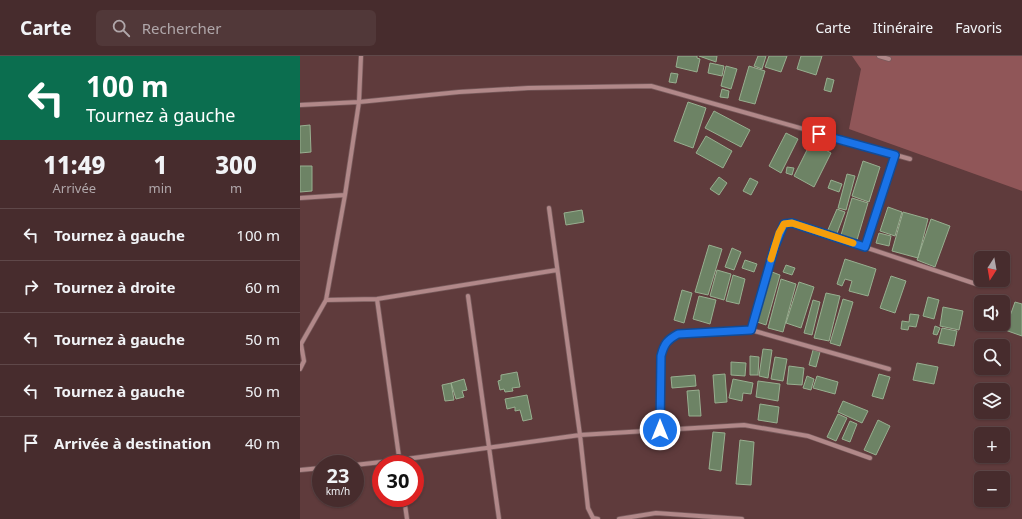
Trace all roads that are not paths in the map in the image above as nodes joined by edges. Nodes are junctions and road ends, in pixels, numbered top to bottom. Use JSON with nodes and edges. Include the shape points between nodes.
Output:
{"nodes":[{"id":1,"x":361,"y":56,"type":"edge"},
{"id":2,"x":879,"y":56,"type":"edge"},
{"id":3,"x":889,"y":59,"type":"dead end"},
{"id":4,"x":359,"y":102,"type":"junction"},
{"id":5,"x":300,"y":105,"type":"edge"},
{"id":6,"x":895,"y":155,"type":"junction"},
{"id":7,"x":910,"y":159,"type":"dead end"},
{"id":8,"x":345,"y":195,"type":"junction"},
{"id":9,"x":300,"y":198,"type":"edge"},
{"id":10,"x":549,"y":208,"type":"dead end"},
{"id":11,"x":865,"y":247,"type":"junction"},
{"id":12,"x":557,"y":270,"type":"junction"},
{"id":13,"x":974,"y":283,"type":"edge"},
{"id":14,"x":468,"y":296,"type":"dead end"},
{"id":15,"x":377,"y":299,"type":"junction"},
{"id":16,"x":326,"y":300,"type":"junction"},
{"id":17,"x":751,"y":330,"type":"junction"},
{"id":18,"x":302,"y":362,"type":"edge"},
{"id":19,"x":890,"y":369,"type":"dead end"},
{"id":20,"x":300,"y":370,"type":"edge"},
{"id":21,"x":660,"y":430,"type":"junction"},
{"id":22,"x":580,"y":435,"type":"junction"},
{"id":23,"x":489,"y":447,"type":"junction"},
{"id":24,"x":398,"y":455,"type":"edge"},
{"id":25,"x":424,"y":458,"type":"edge"},
{"id":26,"x":870,"y":458,"type":"dead end"},
{"id":27,"x":312,"y":469,"type":"edge"},
{"id":28,"x":300,"y":470,"type":"edge"},
{"id":29,"x":405,"y":507,"type":"edge"},
{"id":30,"x":407,"y":519,"type":"edge"},
{"id":31,"x":498,"y":519,"type":"edge"},
{"id":32,"x":598,"y":519,"type":"edge"},
{"id":33,"x":619,"y":519,"type":"edge"},
{"id":34,"x":742,"y":519,"type":"edge"}],
"edges":[{"from":1,"to":4,"type":"street"},
{"from":2,"to":3,"type":"street"},
{"from":4,"to":5,"type":"street"},
{"from":4,"to":6,"type":"street","via":[[528,88],[650,86]]},
{"from":4,"to":8,"type":"street"},
{"from":6,"to":7,"type":"street"},
{"from":6,"to":11,"type":"street"},
{"from":8,"to":9,"type":"street"},
{"from":8,"to":16,"type":"street"},
{"from":10,"to":12,"type":"street"},
{"from":11,"to":13,"type":"street"},
{"from":11,"to":17,"type":"street","via":[[792,223],[784,224],[775,246]]},
{"from":12,"to":15,"type":"street"},
{"from":12,"to":22,"type":"street"},
{"from":14,"to":23,"type":"street"},
{"from":15,"to":16,"type":"street"},
{"from":15,"to":24,"type":"street"},
{"from":16,"to":18,"type":"street","via":[[301,344]]},
{"from":17,"to":19,"type":"street"},
{"from":17,"to":21,"type":"street","via":[[678,334],[669,339],[663,347],[661,356]]},
{"from":18,"to":20,"type":"street"},
{"from":21,"to":22,"type":"street"},
{"from":21,"to":26,"type":"street","via":[[744,425],[808,436]]},
{"from":22,"to":23,"type":"street"},
{"from":22,"to":32,"type":"street","via":[[588,508],[593,518]]},
{"from":23,"to":25,"type":"street"},
{"from":23,"to":31,"type":"street"},
{"from":27,"to":28,"type":"street"},
{"from":29,"to":30,"type":"street"},
{"from":33,"to":34,"type":"street","via":[[656,513]]}]}
